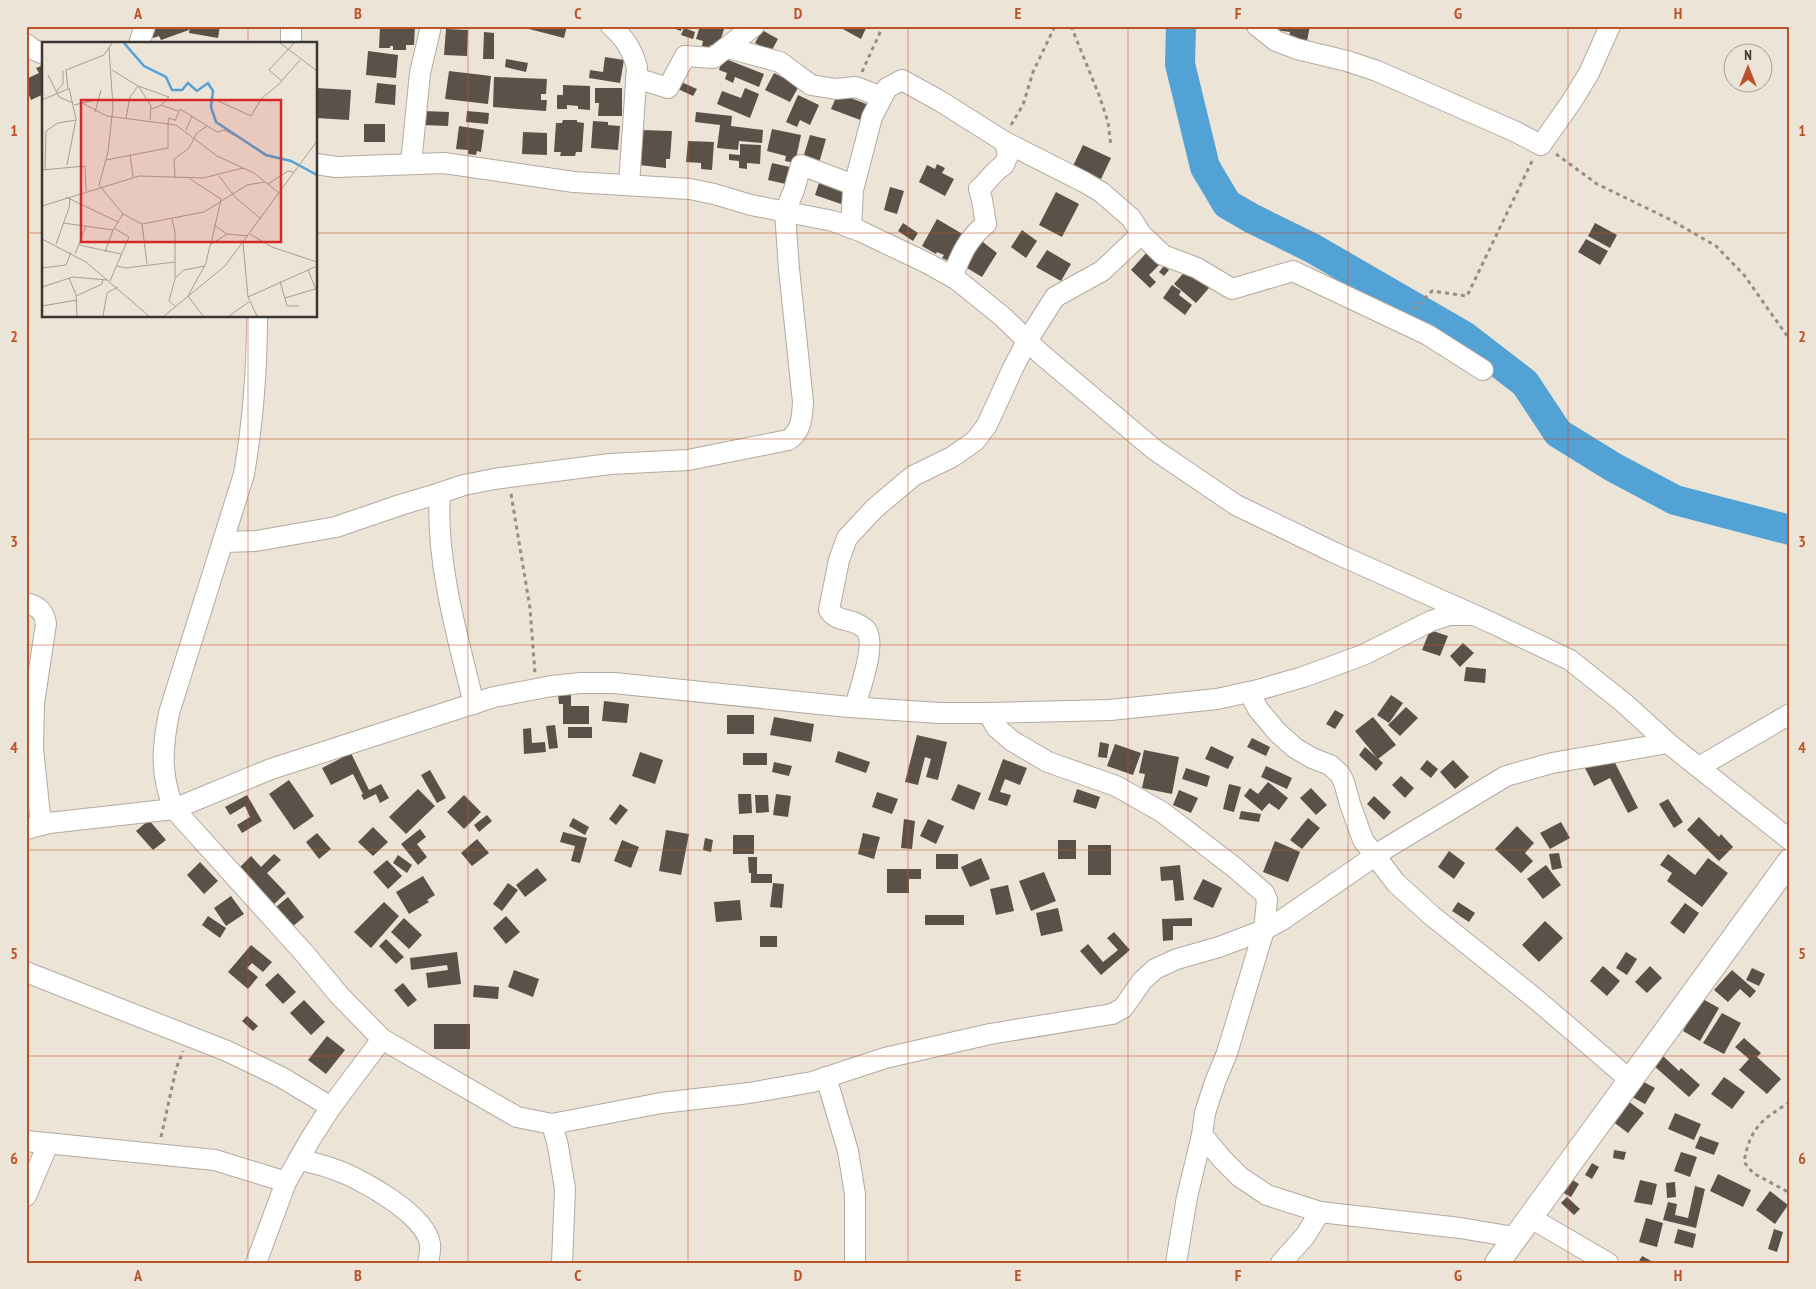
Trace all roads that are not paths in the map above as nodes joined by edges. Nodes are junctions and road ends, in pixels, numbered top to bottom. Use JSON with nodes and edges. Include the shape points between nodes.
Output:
{"nodes":[{"id":1,"x":145,"y":26,"type":"edge"},
{"id":2,"x":291,"y":26,"type":"edge"},
{"id":3,"x":430,"y":26,"type":"edge"},
{"id":4,"x":611,"y":26,"type":"edge"},
{"id":5,"x":754,"y":26,"type":"edge"},
{"id":6,"x":1257,"y":26,"type":"edge"},
{"id":7,"x":1610,"y":26,"type":"edge"},
{"id":8,"x":140,"y":42,"type":"edge"},
{"id":9,"x":291,"y":42,"type":"edge"},
{"id":10,"x":26,"y":44,"type":"edge"},
{"id":11,"x":728,"y":48,"type":"junction"},
{"id":12,"x":42,"y":53,"type":"edge"},
{"id":13,"x":636,"y":78,"type":"junction"},
{"id":14,"x":882,"y":97,"type":"junction"},
{"id":15,"x":1005,"y":142,"type":"junction"},
{"id":16,"x":318,"y":164,"type":"edge"},
{"id":17,"x":411,"y":164,"type":"junction"},
{"id":18,"x":629,"y":185,"type":"junction"},
{"id":19,"x":854,"y":185,"type":"junction"},
{"id":20,"x":785,"y":212,"type":"junction"},
{"id":21,"x":851,"y":228,"type":"junction"},
{"id":22,"x":1141,"y":234,"type":"junction"},
{"id":23,"x":952,"y":277,"type":"junction"},
{"id":24,"x":257,"y":318,"type":"edge"},
{"id":25,"x":1028,"y":341,"type":"junction"},
{"id":26,"x":1483,"y":370,"type":"dead end"},
{"id":27,"x":440,"y":494,"type":"junction"},
{"id":28,"x":223,"y":542,"type":"junction"},
{"id":29,"x":26,"y":603,"type":"edge"},
{"id":30,"x":1474,"y":615,"type":"junction"},
{"id":31,"x":1249,"y":692,"type":"junction"},
{"id":32,"x":474,"y":704,"type":"junction"},
{"id":33,"x":855,"y":707,"type":"junction"},
{"id":34,"x":988,"y":713,"type":"junction"},
{"id":35,"x":1790,"y":714,"type":"edge"},
{"id":36,"x":1668,"y":743,"type":"junction"},
{"id":37,"x":1699,"y":767,"type":"junction"},
{"id":38,"x":174,"y":809,"type":"junction"},
{"id":39,"x":33,"y":828,"type":"edge"},
{"id":40,"x":1790,"y":840,"type":"edge"},
{"id":41,"x":1375,"y":856,"type":"junction"},
{"id":42,"x":1790,"y":861,"type":"edge"},
{"id":43,"x":1264,"y":930,"type":"junction"},
{"id":44,"x":26,"y":972,"type":"edge"},
{"id":45,"x":382,"y":1039,"type":"junction"},
{"id":46,"x":826,"y":1077,"type":"junction"},
{"id":47,"x":1630,"y":1080,"type":"junction"},
{"id":48,"x":332,"y":1107,"type":"junction"},
{"id":49,"x":552,"y":1124,"type":"junction"},
{"id":50,"x":1202,"y":1135,"type":"junction"},
{"id":51,"x":26,"y":1141,"type":"edge"},
{"id":52,"x":48,"y":1144,"type":"junction"},
{"id":53,"x":299,"y":1159,"type":"junction"},
{"id":54,"x":286,"y":1182,"type":"junction"},
{"id":55,"x":26,"y":1196,"type":"edge"},
{"id":56,"x":1320,"y":1212,"type":"junction"},
{"id":57,"x":1529,"y":1217,"type":"junction"},
{"id":58,"x":1514,"y":1237,"type":"junction"},
{"id":59,"x":256,"y":1263,"type":"edge"},
{"id":60,"x":428,"y":1263,"type":"edge"},
{"id":61,"x":562,"y":1263,"type":"edge"},
{"id":62,"x":855,"y":1263,"type":"edge"},
{"id":63,"x":1176,"y":1263,"type":"edge"},
{"id":64,"x":1280,"y":1263,"type":"edge"},
{"id":65,"x":1497,"y":1263,"type":"edge"},
{"id":66,"x":1608,"y":1263,"type":"edge"}],
"edges":[{"from":1,"to":8,"type":"street"},
{"from":2,"to":9,"type":"street"},
{"from":3,"to":17,"type":"street","via":[[420,74]]},
{"from":4,"to":13,"type":"street","via":[[622,36],[632,54],[637,67]]},
{"from":5,"to":11,"type":"street"},
{"from":6,"to":7,"type":"street","via":[[1276,42],[1377,71],[1541,145],[1584,80]]},
{"from":10,"to":12,"type":"street"},
{"from":11,"to":13,"type":"street","via":[[713,58],[685,56],[668,88]]},
{"from":11,"to":14,"type":"street","via":[[780,62],[811,84],[836,89],[856,87]]},
{"from":13,"to":18,"type":"street"},
{"from":14,"to":15,"type":"street","via":[[887,88],[902,80]]},
{"from":14,"to":19,"type":"street","via":[[872,117]]},
{"from":15,"to":22,"type":"street","via":[[1101,192],[1131,218]]},
{"from":15,"to":23,"type":"street","via":[[1008,155],[1004,165],[994,171],[979,189],[986,224],[968,242]]},
{"from":16,"to":17,"type":"street","via":[[336,167]]},
{"from":17,"to":18,"type":"street","via":[[444,163],[574,182]]},
{"from":18,"to":20,"type":"street","via":[[690,189]]},
{"from":19,"to":20,"type":"street","via":[[802,164]]},
{"from":19,"to":21,"type":"street"},
{"from":20,"to":21,"type":"street","via":[[833,221]]},
{"from":20,"to":27,"type":"street","via":[[803,402],[802,421],[793,437],[688,460],[610,464],[509,476],[464,485]]},
{"from":21,"to":23,"type":"street"},
{"from":22,"to":25,"type":"street","via":[[1102,271],[1055,297]]},
{"from":22,"to":26,"type":"street","via":[[1163,254],[1197,268],[1232,289],[1293,270],[1428,335]]},
{"from":23,"to":25,"type":"street"},
{"from":24,"to":28,"type":"street","via":[[250,438],[244,474]]},
{"from":25,"to":30,"type":"street","via":[[1155,450],[1236,505]]},
{"from":25,"to":33,"type":"street","via":[[979,437],[965,449],[913,476],[874,509],[847,538],[829,610],[831,615],[861,625],[870,638]]},
{"from":27,"to":28,"type":"street","via":[[400,504],[336,527],[256,541]]},
{"from":27,"to":32,"type":"street","via":[[438,517],[446,576]]},
{"from":28,"to":38,"type":"street","via":[[168,713],[163,770]]},
{"from":29,"to":39,"type":"street","via":[[41,610],[46,617],[34,703]]},
{"from":30,"to":31,"type":"street","via":[[1440,618],[1363,655]]},
{"from":30,"to":36,"type":"street","via":[[1570,660]]},
{"from":31,"to":34,"type":"street","via":[[1110,710]]},
{"from":31,"to":41,"type":"street","via":[[1277,732],[1295,748],[1330,765],[1340,774],[1363,840]]},
{"from":32,"to":33,"type":"street","via":[[536,689],[581,683],[614,683]]},
{"from":32,"to":38,"type":"street","via":[[271,769]]},
{"from":33,"to":34,"type":"street"},
{"from":34,"to":43,"type":"street","via":[[997,728],[1012,741],[1048,762],[1116,786],[1162,812],[1234,867],[1264,893],[1267,910]]},
{"from":35,"to":37,"type":"street"},
{"from":36,"to":37,"type":"street"},
{"from":36,"to":41,"type":"street","via":[[1552,763],[1506,776]]},
{"from":37,"to":40,"type":"street"},
{"from":38,"to":39,"type":"street"},
{"from":38,"to":45,"type":"street"},
{"from":41,"to":43,"type":"street"},
{"from":41,"to":47,"type":"street","via":[[1396,883],[1431,915]]},
{"from":42,"to":47,"type":"street"},
{"from":43,"to":46,"type":"street","via":[[1156,969],[1142,980],[1123,1008],[1112,1014],[990,1034],[885,1058]]},
{"from":43,"to":50,"type":"street","via":[[1227,1053],[1212,1090]]},
{"from":44,"to":48,"type":"street","via":[[227,1052],[281,1077]]},
{"from":45,"to":48,"type":"street"},
{"from":45,"to":49,"type":"street","via":[[517,1117]]},
{"from":46,"to":49,"type":"street","via":[[748,1093],[661,1102]]},
{"from":46,"to":62,"type":"street","via":[[848,1151],[855,1194]]},
{"from":47,"to":57,"type":"street"},
{"from":48,"to":53,"type":"street"},
{"from":49,"to":61,"type":"street","via":[[565,1189]]},
{"from":50,"to":56,"type":"street","via":[[1240,1177],[1267,1195]]},
{"from":50,"to":63,"type":"street"},
{"from":51,"to":52,"type":"street"},
{"from":52,"to":54,"type":"street","via":[[216,1160]]},
{"from":52,"to":55,"type":"street"},
{"from":53,"to":54,"type":"street"},
{"from":53,"to":60,"type":"street","via":[[367,1184],[402,1208],[427,1234],[431,1245]]},
{"from":54,"to":59,"type":"street"},
{"from":56,"to":58,"type":"street"},
{"from":56,"to":64,"type":"street","via":[[1305,1236]]},
{"from":57,"to":58,"type":"street"},
{"from":57,"to":66,"type":"street"},
{"from":58,"to":65,"type":"street"}]}
